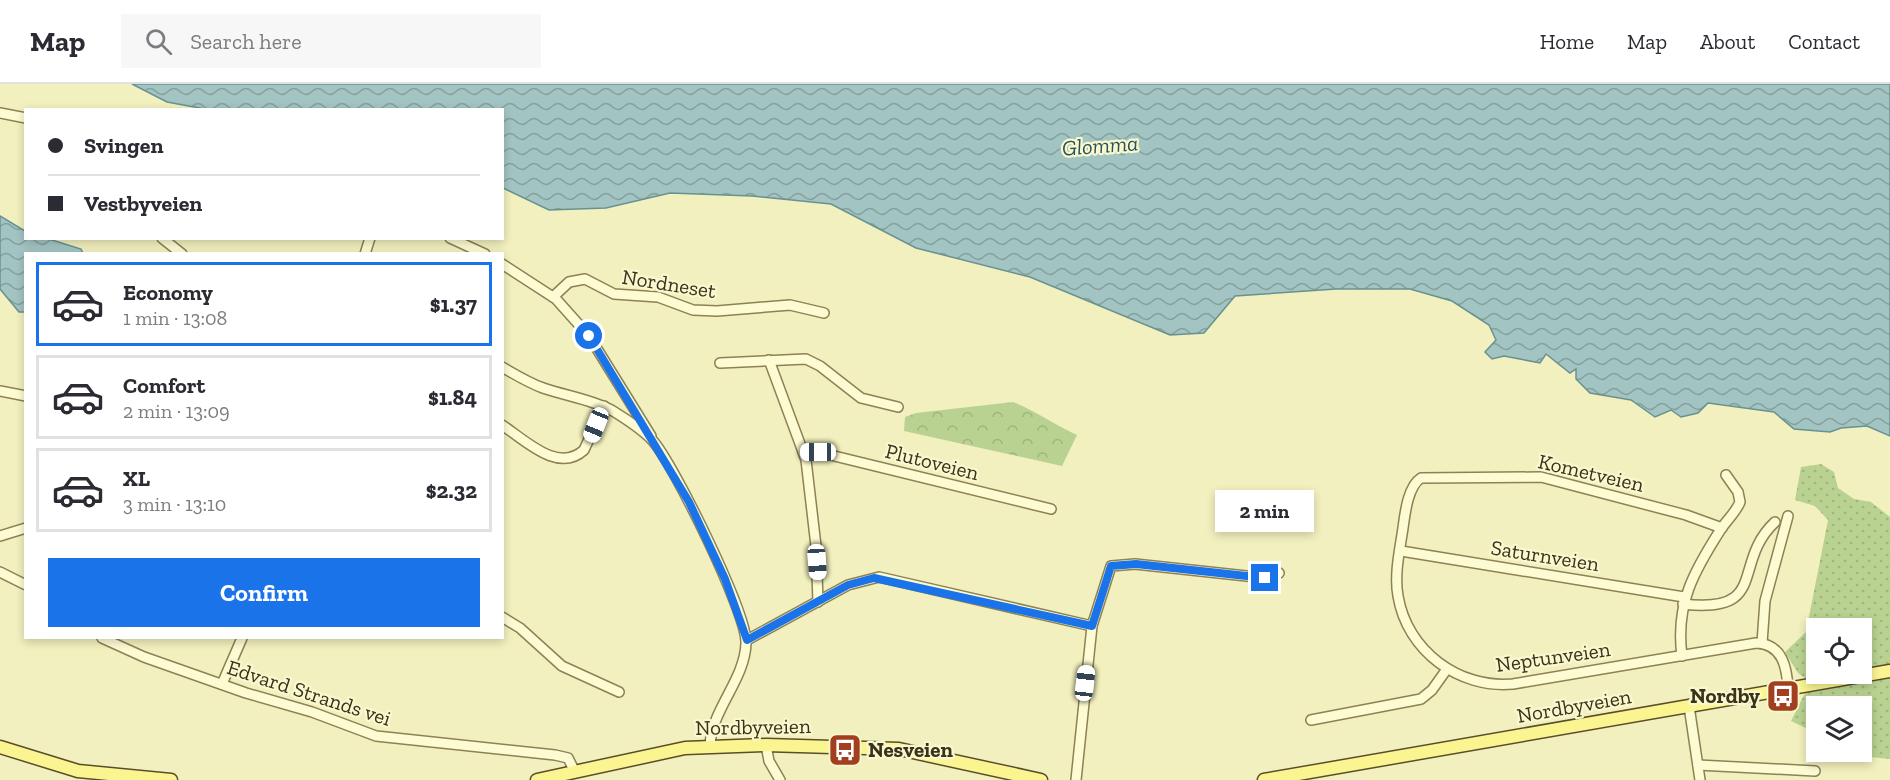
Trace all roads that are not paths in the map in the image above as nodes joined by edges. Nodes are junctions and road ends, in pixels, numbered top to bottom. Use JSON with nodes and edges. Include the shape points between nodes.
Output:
{"nodes":[{"id":1,"x":0,"y":113,"type":"edge"},
{"id":2,"x":24,"y":118,"type":"edge"},
{"id":3,"x":164,"y":240,"type":"edge"},
{"id":4,"x":454,"y":240,"type":"edge"},
{"id":5,"x":180,"y":252,"type":"edge"},
{"id":6,"x":481,"y":252,"type":"edge"},
{"id":7,"x":504,"y":265,"type":"edge"},
{"id":8,"x":553,"y":297,"type":"junction"},
{"id":9,"x":824,"y":313,"type":"dead end"},
{"id":10,"x":769,"y":360,"type":"junction"},
{"id":11,"x":720,"y":363,"type":"dead end"},
{"id":12,"x":504,"y":368,"type":"edge"},
{"id":13,"x":0,"y":391,"type":"edge"},
{"id":14,"x":24,"y":396,"type":"edge"},
{"id":15,"x":629,"y":399,"type":"junction"},
{"id":16,"x":603,"y":406,"type":"junction"},
{"id":17,"x":898,"y":407,"type":"dead end"},
{"id":18,"x":614,"y":411,"type":"junction"},
{"id":19,"x":504,"y":426,"type":"edge"},
{"id":20,"x":653,"y":441,"type":"junction"},
{"id":21,"x":804,"y":452,"type":"junction"},
{"id":22,"x":1726,"y":475,"type":"dead end"},
{"id":23,"x":1415,"y":483,"type":"joint"},
{"id":24,"x":1051,"y":509,"type":"dead end"},
{"id":25,"x":1788,"y":516,"type":"dead end"},
{"id":26,"x":1775,"y":522,"type":"dead end"},
{"id":27,"x":1722,"y":528,"type":"junction"},
{"id":28,"x":24,"y":529,"type":"edge"},
{"id":29,"x":0,"y":536,"type":"edge"},
{"id":30,"x":1401,"y":551,"type":"junction"},
{"id":31,"x":0,"y":572,"type":"edge"},
{"id":32,"x":1279,"y":573,"type":"dead end"},
{"id":33,"x":24,"y":584,"type":"edge"},
{"id":34,"x":1684,"y":600,"type":"junction"},
{"id":35,"x":818,"y":602,"type":"junction"},
{"id":36,"x":504,"y":618,"type":"edge"},
{"id":37,"x":1092,"y":626,"type":"junction"},
{"id":38,"x":104,"y":639,"type":"edge"},
{"id":39,"x":242,"y":639,"type":"edge"},
{"id":40,"x":747,"y":640,"type":"junction"},
{"id":41,"x":1762,"y":643,"type":"junction"},
{"id":42,"x":1682,"y":656,"type":"junction"},
{"id":43,"x":1447,"y":669,"type":"junction"},
{"id":44,"x":1890,"y":671,"type":"edge"},
{"id":45,"x":222,"y":684,"type":"junction"},
{"id":46,"x":1788,"y":689,"type":"junction"},
{"id":47,"x":619,"y":692,"type":"dead end"},
{"id":48,"x":1689,"y":706,"type":"junction"},
{"id":49,"x":1311,"y":720,"type":"dead end"},
{"id":50,"x":766,"y":745,"type":"junction"},
{"id":51,"x":710,"y":746,"type":"junction"},
{"id":52,"x":0,"y":747,"type":"edge"},
{"id":53,"x":1698,"y":765,"type":"junction"},
{"id":54,"x":1815,"y":771,"type":"dead end"},
{"id":55,"x":575,"y":772,"type":"junction"},
{"id":56,"x":171,"y":780,"type":"edge"},
{"id":57,"x":537,"y":780,"type":"edge"},
{"id":58,"x":780,"y":780,"type":"edge"},
{"id":59,"x":1041,"y":780,"type":"edge"},
{"id":60,"x":1076,"y":780,"type":"edge"},
{"id":61,"x":1264,"y":780,"type":"edge"},
{"id":62,"x":1700,"y":780,"type":"edge"}],
"edges":[{"from":1,"to":2,"type":"street"},
{"from":3,"to":5,"type":"street"},
{"from":4,"to":6,"type":"street"},
{"from":7,"to":8,"type":"street"},
{"from":8,"to":9,"type":"street","name":"Nordneset","via":[[569,282],[585,279],[614,294],[658,297],[693,310],[790,305]]},
{"from":8,"to":15,"type":"street","via":[[594,341]]},
{"from":10,"to":11,"type":"street"},
{"from":10,"to":17,"type":"street","via":[[810,360],[861,398]]},
{"from":10,"to":21,"type":"street"},
{"from":12,"to":16,"type":"street","via":[[537,385]]},
{"from":13,"to":14,"type":"street"},
{"from":15,"to":18,"type":"street"},
{"from":15,"to":20,"type":"street"},
{"from":16,"to":18,"type":"street"},
{"from":16,"to":19,"type":"street","via":[[584,450],[567,459],[550,457]]},
{"from":18,"to":20,"type":"street"},
{"from":20,"to":40,"type":"street","via":[[717,560]]},
{"from":21,"to":24,"type":"street","name":"Plutoveien","via":[[818,452]]},
{"from":21,"to":35,"type":"street","via":[[816,546]]},
{"from":22,"to":27,"type":"street","via":[[1740,502]]},
{"from":23,"to":27,"type":"street","name":"Kometveien","via":[[1425,477],[1541,477]]},
{"from":23,"to":30,"type":"street","name":"Neptunveien","via":[[1405,513]]},
{"from":25,"to":41,"type":"street","via":[[1765,601]]},
{"from":26,"to":34,"type":"street","name":"Saturnveien","via":[[1761,540],[1736,597],[1718,606]]},
{"from":27,"to":34,"type":"street"},
{"from":28,"to":29,"type":"street"},
{"from":30,"to":34,"type":"street","name":"Saturnveien"},
{"from":30,"to":43,"type":"street","name":"Neptunveien","via":[[1397,581],[1404,618],[1421,646]]},
{"from":31,"to":33,"type":"street"},
{"from":32,"to":37,"type":"street","via":[[1265,578],[1136,564],[1111,566]]},
{"from":34,"to":42,"type":"street"},
{"from":35,"to":37,"type":"street","via":[[858,581],[883,578]]},
{"from":35,"to":40,"type":"street"},
{"from":36,"to":47,"type":"street","via":[[562,666]]},
{"from":37,"to":60,"type":"street"},
{"from":38,"to":45,"type":"street","name":"Edvard Strands vei","via":[[132,653]]},
{"from":39,"to":45,"type":"street"},
{"from":40,"to":51,"type":"street"},
{"from":41,"to":42,"type":"street","name":"Neptunveien"},
{"from":41,"to":46,"type":"street","via":[[1776,650],[1784,661]]},
{"from":42,"to":43,"type":"street","name":"Neptunveien","via":[[1506,685],[1473,681]]},
{"from":43,"to":49,"type":"street","via":[[1421,699]]},
{"from":44,"to":46,"type":"main road","name":"Nordbyveien"},
{"from":45,"to":55,"type":"street","name":"Edvard Strands vei","via":[[376,736],[555,755],[570,760]]},
{"from":46,"to":48,"type":"main road","name":"Nordbyveien"},
{"from":48,"to":53,"type":"street"},
{"from":48,"to":61,"type":"main road","name":"Nordbyveien"},
{"from":50,"to":51,"type":"main road","name":"Nordbyveien"},
{"from":50,"to":58,"type":"street","via":[[769,761]]},
{"from":50,"to":59,"type":"main road","name":"Nordbyveien","via":[[898,749]]},
{"from":51,"to":55,"type":"main road","name":"Nordbyveien","via":[[671,750]]},
{"from":52,"to":56,"type":"main road","via":[[78,771]]},
{"from":53,"to":54,"type":"street"},
{"from":53,"to":62,"type":"street"},
{"from":55,"to":57,"type":"main road","name":"Nordbyveien"}]}
